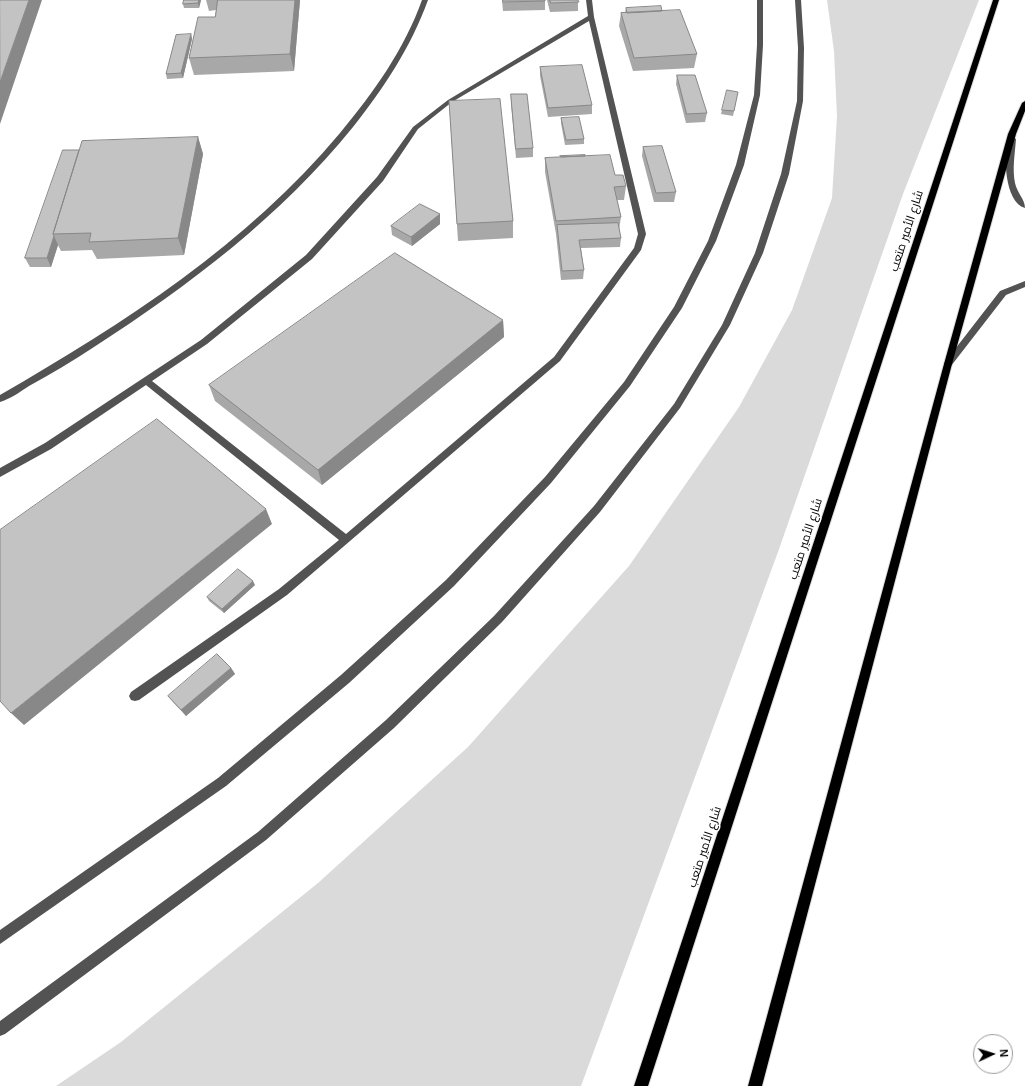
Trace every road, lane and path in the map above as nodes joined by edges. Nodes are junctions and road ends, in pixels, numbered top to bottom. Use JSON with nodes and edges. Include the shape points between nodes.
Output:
{"nodes":[{"id":1,"x":425,"y":0,"type":"edge"},
{"id":2,"x":589,"y":0,"type":"edge"},
{"id":3,"x":760,"y":0,"type":"edge"},
{"id":4,"x":798,"y":0,"type":"edge"},
{"id":5,"x":996,"y":0,"type":"edge"},
{"id":6,"x":591,"y":17,"type":"junction"},
{"id":7,"x":1025,"y":103,"type":"edge"},
{"id":8,"x":1012,"y":134,"type":"junction"},
{"id":9,"x":1025,"y":206,"type":"edge"},
{"id":10,"x":1025,"y":284,"type":"edge"},
{"id":11,"x":948,"y":364,"type":"junction"},
{"id":12,"x":146,"y":381,"type":"junction"},
{"id":13,"x":0,"y":399,"type":"edge"},
{"id":14,"x":0,"y":473,"type":"edge"},
{"id":15,"x":345,"y":538,"type":"junction"},
{"id":16,"x":135,"y":696,"type":"dead end"},
{"id":17,"x":0,"y":938,"type":"edge"},
{"id":18,"x":0,"y":1029,"type":"edge"},
{"id":19,"x":641,"y":1086,"type":"edge"},
{"id":20,"x":755,"y":1086,"type":"edge"}],
"edges":[{"from":1,"to":13,"type":"street","via":[[403,50],[375,96],[302,181],[261,220],[195,274],[115,328]]},
{"from":2,"to":6,"type":"street"},
{"from":3,"to":17,"type":"street","via":[[757,96],[740,165],[712,241],[678,308],[628,384],[548,480],[450,583],[345,679],[222,782]]},
{"from":4,"to":18,"type":"street","via":[[800,101],[785,174],[759,253],[726,325],[677,406],[597,509],[492,625],[390,724],[262,836]]},
{"from":5,"to":19,"type":"main road","name":"شارع الأمير متعب"},
{"from":6,"to":12,"type":"street","via":[[450,101],[415,128],[380,179],[309,257],[204,342]]},
{"from":6,"to":15,"type":"street","via":[[642,234],[638,248],[557,359]]},
{"from":7,"to":8,"type":"main road"},
{"from":8,"to":9,"type":"street","via":[[1010,184]]},
{"from":8,"to":11,"type":"main road"},
{"from":10,"to":11,"type":"street","via":[[1003,293]]},
{"from":11,"to":20,"type":"main road"},
{"from":12,"to":14,"type":"street","via":[[48,446]]},
{"from":12,"to":15,"type":"street"},
{"from":15,"to":16,"type":"street","via":[[283,592]]}]}
